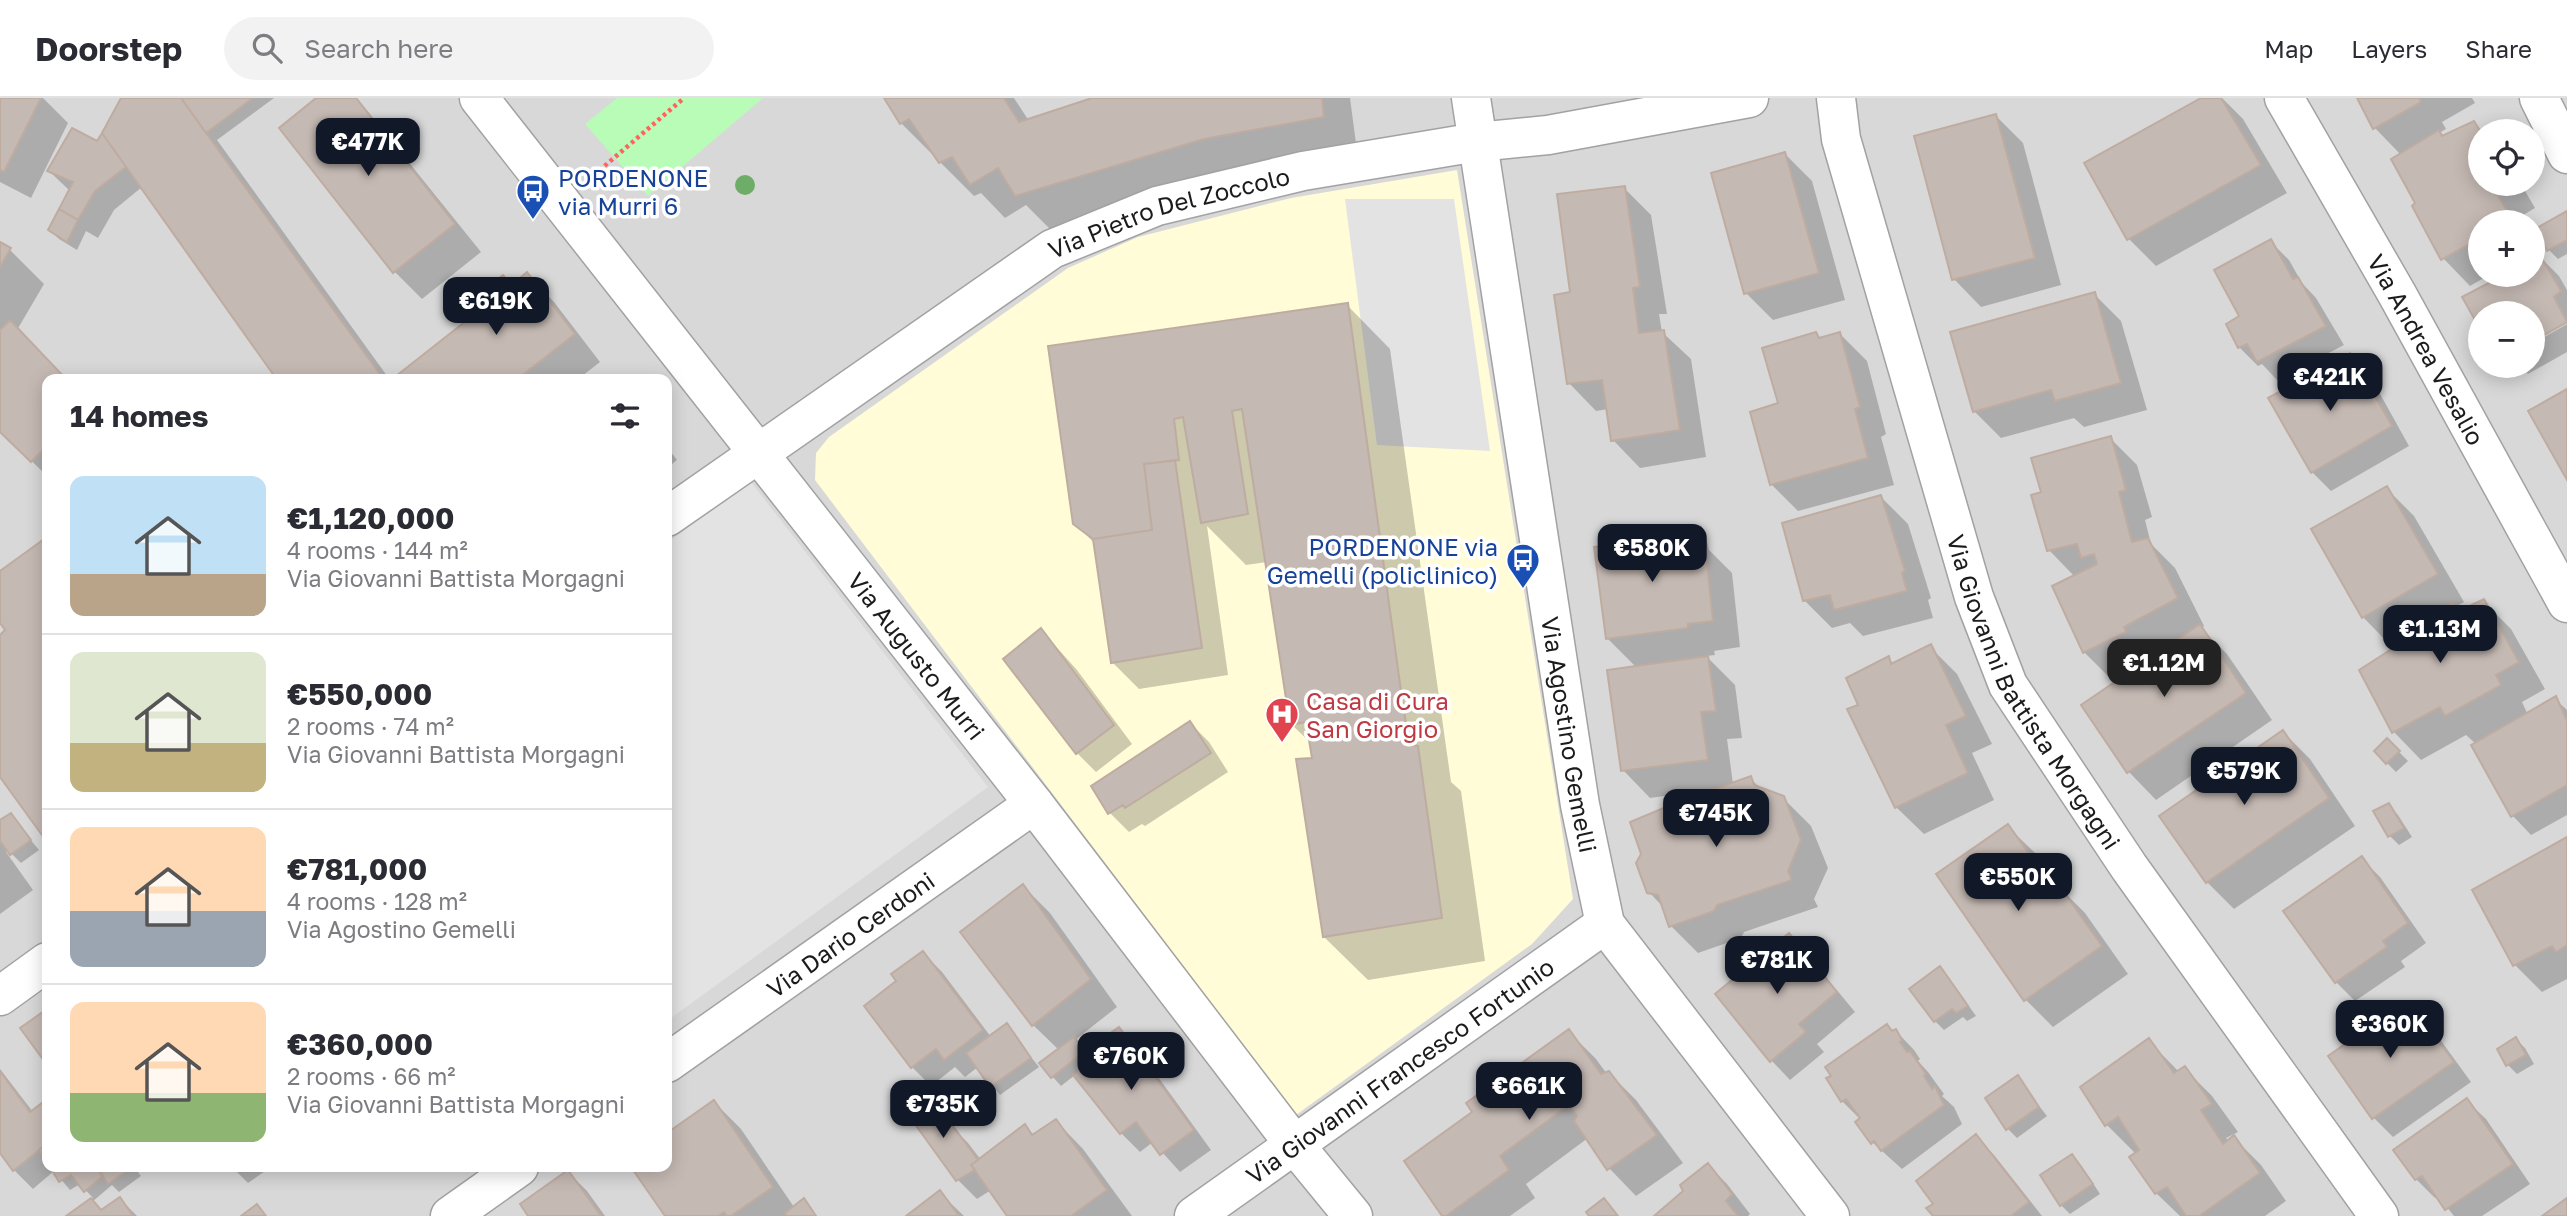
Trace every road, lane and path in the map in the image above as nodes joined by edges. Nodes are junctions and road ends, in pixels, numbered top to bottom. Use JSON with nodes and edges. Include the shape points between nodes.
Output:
{"nodes":[{"id":1,"x":479,"y":98,"type":"edge"},
{"id":2,"x":684,"y":98,"type":"edge"},
{"id":3,"x":1471,"y":98,"type":"edge"},
{"id":4,"x":1749,"y":98,"type":"edge"},
{"id":5,"x":1836,"y":98,"type":"edge"},
{"id":6,"x":2284,"y":98,"type":"edge"},
{"id":7,"x":2539,"y":98,"type":"edge"},
{"id":8,"x":1477,"y":142,"type":"junction"},
{"id":9,"x":2567,"y":154,"type":"edge"},
{"id":10,"x":561,"y":202,"type":"junction"},
{"id":11,"x":758,"y":452,"type":"junction"},
{"id":12,"x":672,"y":513,"type":"edge"},
{"id":13,"x":2567,"y":603,"type":"edge"},
{"id":14,"x":1034,"y":804,"type":"junction"},
{"id":15,"x":1605,"y":924,"type":"junction"},
{"id":16,"x":42,"y":966,"type":"edge"},
{"id":17,"x":0,"y":996,"type":"edge"},
{"id":18,"x":672,"y":1059,"type":"edge"},
{"id":19,"x":1294,"y":1144,"type":"junction"},
{"id":20,"x":512,"y":1172,"type":"edge"},
{"id":21,"x":450,"y":1216,"type":"edge"},
{"id":22,"x":1194,"y":1216,"type":"edge"},
{"id":23,"x":1353,"y":1216,"type":"edge"},
{"id":24,"x":1830,"y":1216,"type":"edge"},
{"id":25,"x":2379,"y":1216,"type":"edge"}],
"edges":[{"from":1,"to":10,"type":"street","name":"Via Augusto Murri"},
{"from":2,"to":10,"type":"path"},
{"from":3,"to":8,"type":"street","name":"Via Agostino Gemelli"},
{"from":4,"to":8,"type":"street","name":"Via Pietro Del Zoccolo","via":[[1548,135]]},
{"from":5,"to":25,"type":"street","name":"Via Giovanni Battista Morgagni","via":[[1841,139],[1974,597],[2008,685],[2129,867]]},
{"from":6,"to":13,"type":"street","name":"Via Andrea Vesalio"},
{"from":7,"to":9,"type":"street"},
{"from":8,"to":11,"type":"street","name":"Via Pietro Del Zoccolo","via":[[1303,171],[1157,206],[1052,249]]},
{"from":8,"to":15,"type":"street","name":"Via Agostino Gemelli","via":[[1580,805]]},
{"from":10,"to":11,"type":"street","name":"Via Augusto Murri"},
{"from":11,"to":12,"type":"street","name":"Via Pietro Del Zoccolo"},
{"from":11,"to":14,"type":"street","name":"Via Augusto Murri"},
{"from":14,"to":18,"type":"street","name":"Via Dario Cerdoni"},
{"from":14,"to":19,"type":"street","name":"Via Augusto Murri"},
{"from":15,"to":19,"type":"street","name":"Via Giovanni Francesco Fortunio"},
{"from":15,"to":24,"type":"street","name":"Via Agostino Gemelli"},
{"from":16,"to":17,"type":"street"},
{"from":19,"to":22,"type":"street","name":"Via Giovanni Francesco Fortunio"},
{"from":19,"to":23,"type":"street","name":"Via Augusto Murri"},
{"from":20,"to":21,"type":"street"}]}
